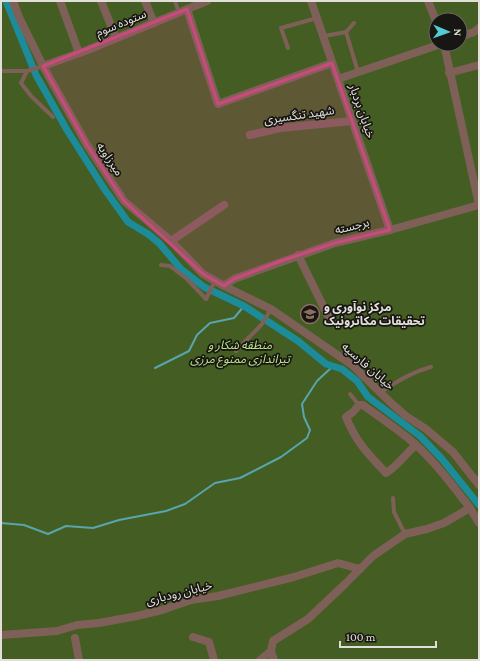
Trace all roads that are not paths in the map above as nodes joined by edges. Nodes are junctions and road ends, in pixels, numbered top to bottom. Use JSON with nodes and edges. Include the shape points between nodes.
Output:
{"nodes":[{"id":1,"x":13,"y":1,"type":"edge"},
{"id":2,"x":60,"y":1,"type":"edge"},
{"id":3,"x":101,"y":1,"type":"edge"},
{"id":4,"x":145,"y":1,"type":"edge"},
{"id":5,"x":175,"y":1,"type":"edge"},
{"id":6,"x":207,"y":1,"type":"edge"},
{"id":7,"x":311,"y":1,"type":"edge"},
{"id":8,"x":428,"y":1,"type":"edge"},
{"id":9,"x":187,"y":9,"type":"junction"},
{"id":10,"x":432,"y":12,"type":"edge"},
{"id":11,"x":179,"y":13,"type":"junction"},
{"id":12,"x":317,"y":18,"type":"junction"},
{"id":13,"x":154,"y":23,"type":"junction"},
{"id":14,"x":354,"y":23,"type":"dead end"},
{"id":15,"x":479,"y":28,"type":"edge"},
{"id":16,"x":346,"y":32,"type":"junction"},
{"id":17,"x":468,"y":34,"type":"edge"},
{"id":18,"x":323,"y":36,"type":"junction"},
{"id":19,"x":116,"y":38,"type":"junction"},
{"id":20,"x":288,"y":48,"type":"dead end"},
{"id":21,"x":428,"y":49,"type":"edge"},
{"id":22,"x":444,"y":52,"type":"edge"},
{"id":23,"x":79,"y":53,"type":"junction"},
{"id":24,"x":332,"y":63,"type":"junction"},
{"id":25,"x":479,"y":65,"type":"edge"},
{"id":26,"x":40,"y":67,"type":"junction"},
{"id":27,"x":28,"y":70,"type":"junction"},
{"id":28,"x":1,"y":71,"type":"edge"},
{"id":29,"x":358,"y":73,"type":"junction"},
{"id":30,"x":449,"y":73,"type":"junction"},
{"id":31,"x":338,"y":79,"type":"junction"},
{"id":32,"x":54,"y":117,"type":"dead end"},
{"id":33,"x":352,"y":121,"type":"junction"},
{"id":34,"x":250,"y":135,"type":"dead end"},
{"id":35,"x":224,"y":205,"type":"dead end"},
{"id":36,"x":479,"y":205,"type":"edge"},
{"id":37,"x":390,"y":230,"type":"junction"},
{"id":38,"x":171,"y":242,"type":"junction"},
{"id":39,"x":298,"y":255,"type":"junction"},
{"id":40,"x":161,"y":265,"type":"dead end"},
{"id":41,"x":214,"y":283,"type":"junction"},
{"id":42,"x":224,"y":286,"type":"junction"},
{"id":43,"x":269,"y":312,"type":"junction"},
{"id":44,"x":330,"y":318,"type":"dead end"},
{"id":45,"x":236,"y":351,"type":"dead end"},
{"id":46,"x":431,"y":368,"type":"dead end"},
{"id":47,"x":381,"y":392,"type":"junction"},
{"id":48,"x":350,"y":394,"type":"dead end"},
{"id":49,"x":359,"y":405,"type":"junction"},
{"id":50,"x":416,"y":445,"type":"junction"},
{"id":51,"x":479,"y":485,"type":"edge"},
{"id":52,"x":393,"y":498,"type":"dead end"},
{"id":53,"x":470,"y":508,"type":"junction"},
{"id":54,"x":479,"y":523,"type":"edge"},
{"id":55,"x":405,"y":534,"type":"junction"},
{"id":56,"x":360,"y":569,"type":"junction"},
{"id":57,"x":1,"y":635,"type":"edge"},
{"id":58,"x":193,"y":637,"type":"dead end"},
{"id":59,"x":75,"y":638,"type":"dead end"},
{"id":60,"x":271,"y":651,"type":"junction"},
{"id":61,"x":79,"y":660,"type":"edge"},
{"id":62,"x":214,"y":660,"type":"edge"},
{"id":63,"x":260,"y":660,"type":"edge"},
{"id":64,"x":274,"y":660,"type":"edge"}],
"edges":[{"from":1,"to":26,"type":"street","name":"میرزاویه"},
{"from":2,"to":23,"type":"street"},
{"from":3,"to":19,"type":"street"},
{"from":4,"to":13,"type":"street"},
{"from":5,"to":11,"type":"lane"},
{"from":6,"to":9,"type":"street","name":"ستوده سوم"},
{"from":7,"to":12,"type":"street","name":"خیابان بردبار"},
{"from":8,"to":10,"type":"street"},
{"from":9,"to":11,"type":"street","name":"ستوده سوم"},
{"from":9,"to":24,"type":"street","via":[[218,104]]},
{"from":11,"to":13,"type":"street","name":"ستوده سوم"},
{"from":12,"to":18,"type":"street","name":"خیابان بردبار"},
{"from":12,"to":20,"type":"lane","via":[[280,28]]},
{"from":13,"to":19,"type":"street","name":"ستوده سوم"},
{"from":14,"to":16,"type":"lane"},
{"from":15,"to":17,"type":"street"},
{"from":16,"to":18,"type":"lane"},
{"from":16,"to":29,"type":"lane"},
{"from":18,"to":24,"type":"street","name":"خیابان بردبار"},
{"from":19,"to":23,"type":"street","name":"ستوده سوم"},
{"from":21,"to":29,"type":"street"},
{"from":22,"to":30,"type":"street"},
{"from":23,"to":26,"type":"street","name":"ستوده سوم"},
{"from":24,"to":31,"type":"street","name":"خیابان بردبار"},
{"from":25,"to":30,"type":"street"},
{"from":26,"to":27,"type":"lane"},
{"from":26,"to":38,"type":"street","name":"میرزاویه","via":[[124,201]]},
{"from":27,"to":28,"type":"lane"},
{"from":27,"to":32,"type":"lane","via":[[21,83]]},
{"from":29,"to":31,"type":"street"},
{"from":30,"to":36,"type":"street"},
{"from":31,"to":33,"type":"street","name":"خیابان بردبار"},
{"from":33,"to":34,"type":"street","name":"شهید تنگسیری","via":[[280,128]]},
{"from":33,"to":37,"type":"street","name":"خیابان بردبار"},
{"from":35,"to":38,"type":"street"},
{"from":36,"to":37,"type":"street","name":"برجسته"},
{"from":37,"to":39,"type":"street","name":"برجسته"},
{"from":38,"to":41,"type":"street","name":"میرزاویه"},
{"from":39,"to":42,"type":"street","name":"برجسته","via":[[234,279]]},
{"from":39,"to":44,"type":"street"},
{"from":40,"to":41,"type":"lane","via":[[170,266],[206,299]]},
{"from":41,"to":42,"type":"street","name":"میرزاویه"},
{"from":42,"to":43,"type":"street","name":"خیابان فارسیه"},
{"from":43,"to":45,"type":"lane"},
{"from":43,"to":47,"type":"street","name":"خیابان فارسیه","via":[[352,365]]},
{"from":46,"to":47,"type":"lane","via":[[416,371]]},
{"from":47,"to":51,"type":"street","name":"خیابان فارسیه","via":[[452,452]]},
{"from":48,"to":49,"type":"lane"},
{"from":49,"to":50,"type":"street","via":[[363,405]]},
{"from":49,"to":50,"type":"street","via":[[346,417],[352,433],[386,473],[396,468]]},
{"from":50,"to":53,"type":"street","via":[[448,479]]},
{"from":52,"to":55,"type":"lane","via":[[394,512]]},
{"from":53,"to":54,"type":"street"},
{"from":53,"to":55,"type":"street","via":[[427,530]]},
{"from":55,"to":56,"type":"street","via":[[373,556]]},
{"from":56,"to":57,"type":"street","name":"خیابان رودباری","via":[[338,563],[294,577],[191,600],[137,616],[77,625],[57,631]]},
{"from":56,"to":60,"type":"street","via":[[308,619],[273,641]]},
{"from":58,"to":62,"type":"street","via":[[209,642]]},
{"from":59,"to":61,"type":"street"},
{"from":60,"to":63,"type":"street"},
{"from":60,"to":64,"type":"street"}]}
